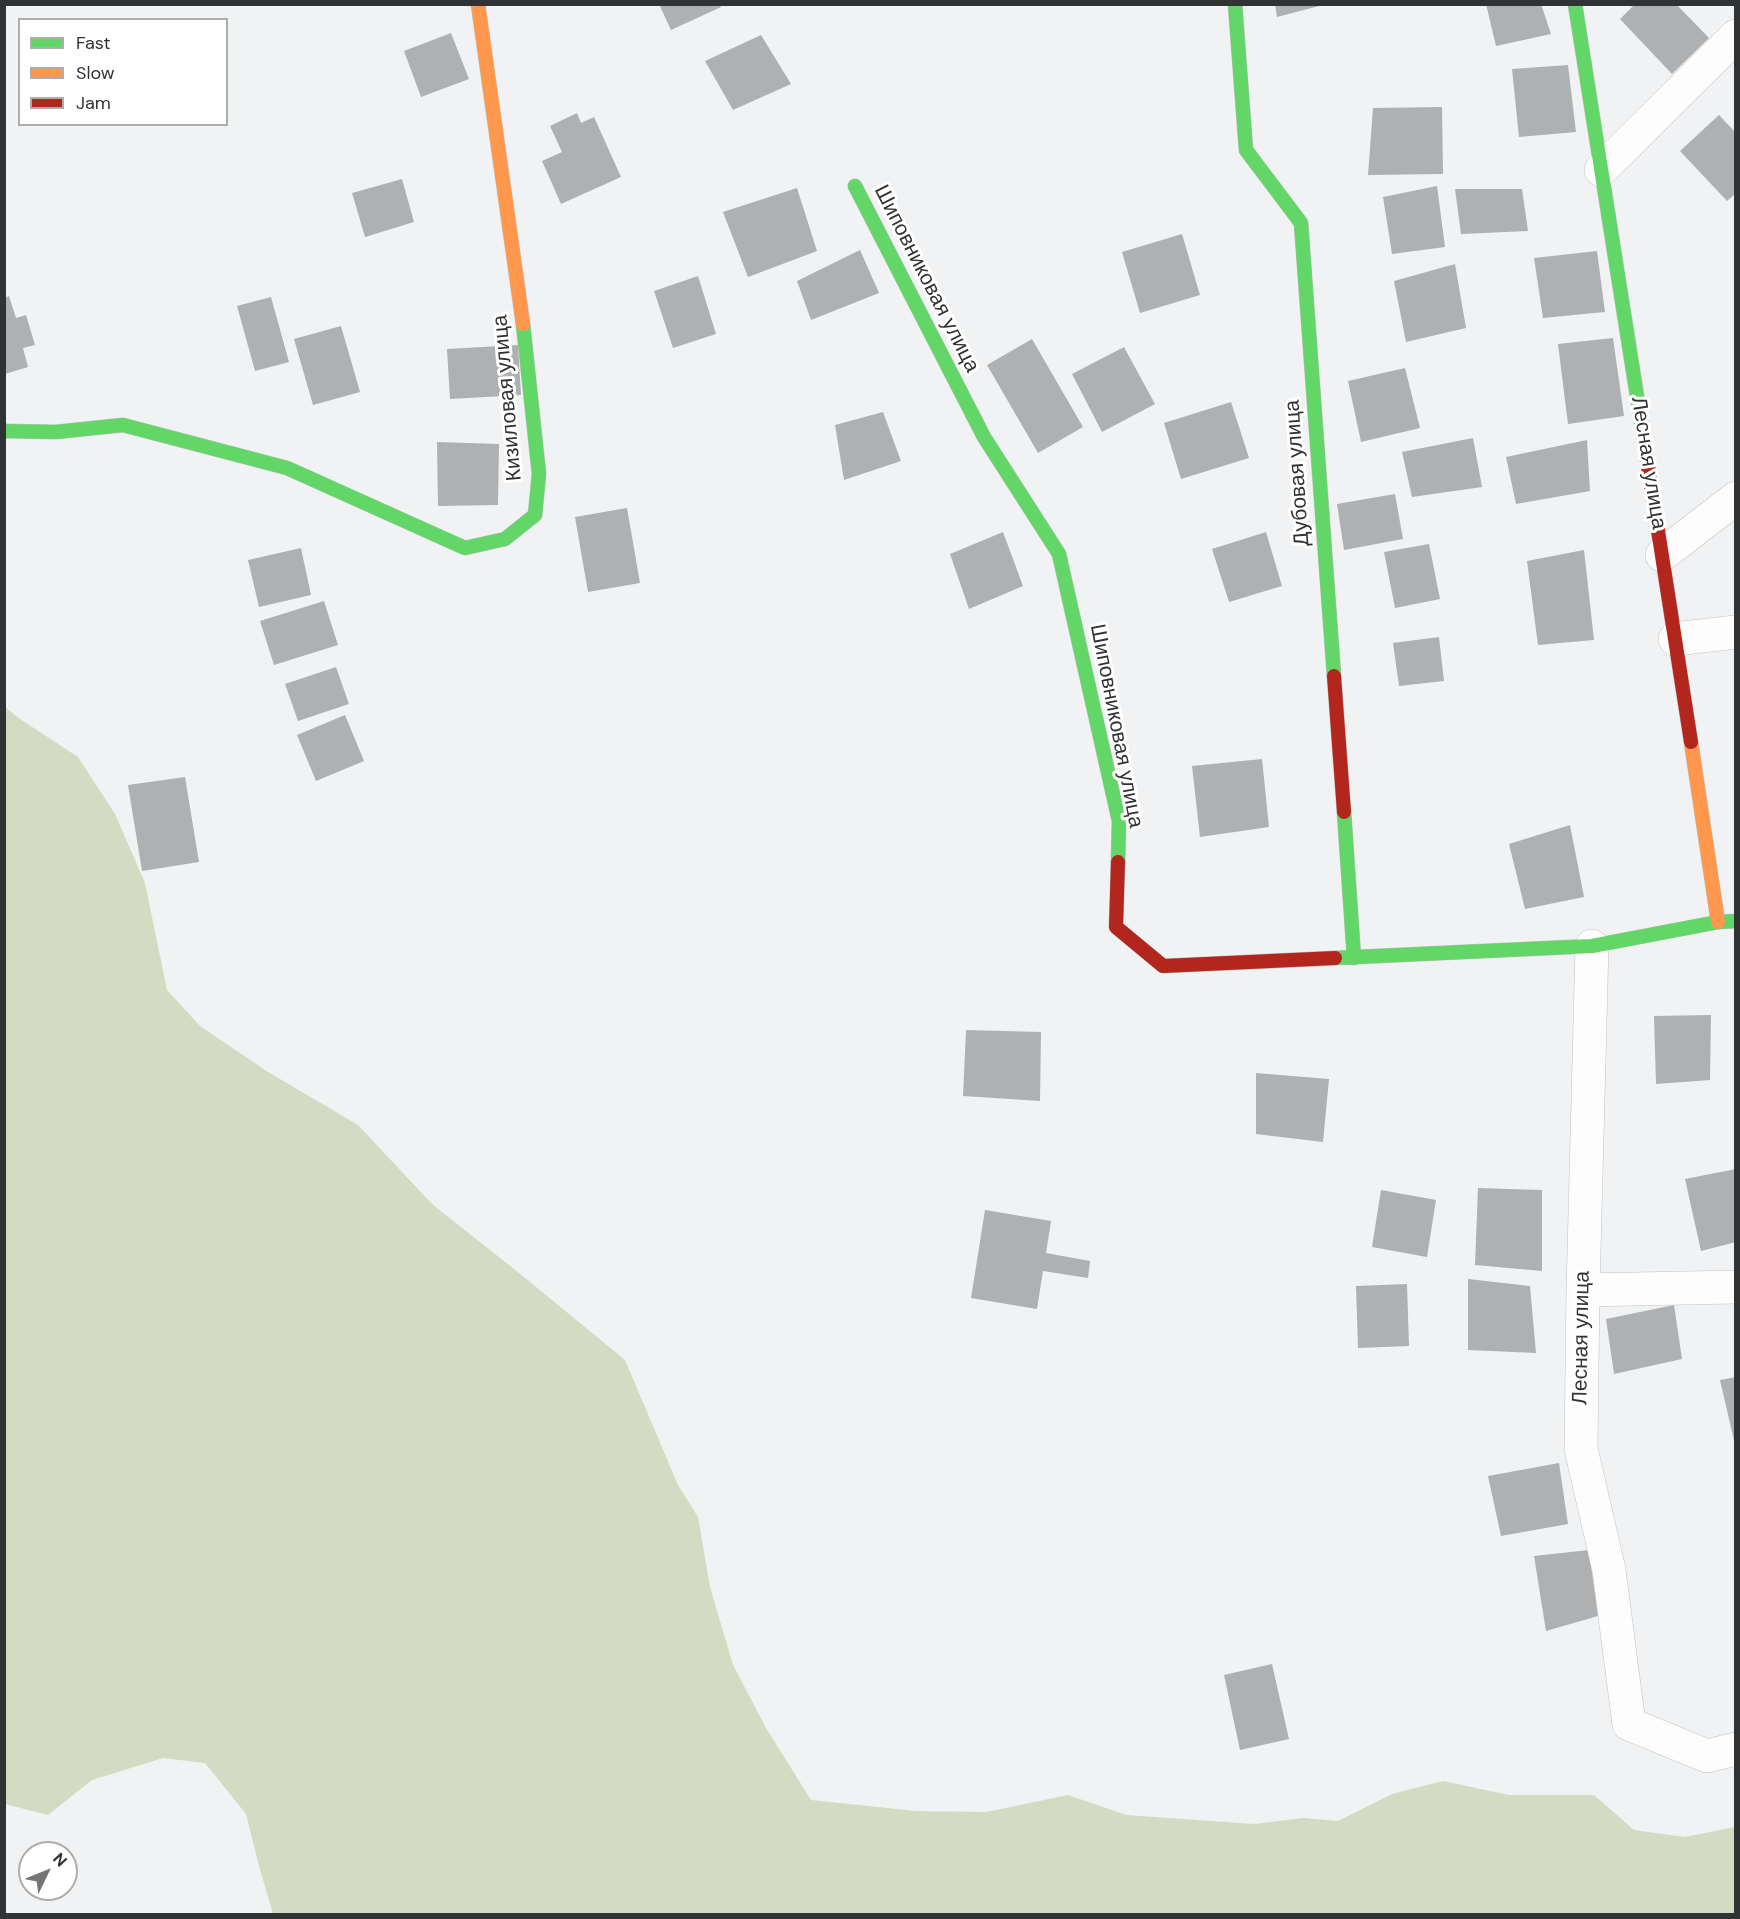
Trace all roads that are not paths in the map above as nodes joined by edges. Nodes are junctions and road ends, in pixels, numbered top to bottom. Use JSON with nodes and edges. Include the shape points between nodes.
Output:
{"nodes":[{"id":1,"x":478,"y":4,"type":"edge"},
{"id":2,"x":1235,"y":4,"type":"edge"},
{"id":3,"x":1575,"y":4,"type":"edge"},
{"id":4,"x":1736,"y":36,"type":"edge"},
{"id":5,"x":1601,"y":170,"type":"junction"},
{"id":6,"x":855,"y":186,"type":"dead end"},
{"id":7,"x":4,"y":431,"type":"edge"},
{"id":8,"x":1736,"y":498,"type":"edge"},
{"id":9,"x":1662,"y":555,"type":"junction"},
{"id":10,"x":1736,"y":632,"type":"edge"},
{"id":11,"x":1675,"y":639,"type":"junction"},
{"id":12,"x":1736,"y":921,"type":"edge"},
{"id":13,"x":1718,"y":922,"type":"junction"},
{"id":14,"x":1592,"y":946,"type":"junction"},
{"id":15,"x":1353,"y":958,"type":"junction"},
{"id":16,"x":1736,"y":1287,"type":"edge"},
{"id":17,"x":1582,"y":1290,"type":"junction"},
{"id":18,"x":1736,"y":1749,"type":"edge"}],
"edges":[{"from":1,"to":7,"type":"street","name":"Кизиловая улица","via":[[519,289],[539,474],[535,515],[505,539],[465,548],[287,468],[123,425],[56,432]]},
{"from":2,"to":15,"type":"street","name":"Дубовая улица","via":[[1246,150],[1301,223]]},
{"from":3,"to":5,"type":"street","name":"Лесная улица"},
{"from":4,"to":5,"type":"street"},
{"from":5,"to":9,"type":"street","name":"Лесная улица"},
{"from":6,"to":15,"type":"street","name":"Шиповниковая улица","via":[[984,437],[1059,554],[1119,821],[1116,927],[1162,966]]},
{"from":8,"to":9,"type":"street"},
{"from":9,"to":11,"type":"street","name":"Лесная улица"},
{"from":10,"to":11,"type":"street"},
{"from":11,"to":13,"type":"street","name":"Лесная улица"},
{"from":12,"to":13,"type":"street","name":"Шиповниковая улица"},
{"from":13,"to":14,"type":"street","name":"Шиповниковая улица"},
{"from":14,"to":15,"type":"street","name":"Шиповниковая улица"},
{"from":14,"to":17,"type":"street","name":"Лесная улица"},
{"from":16,"to":17,"type":"street"},
{"from":17,"to":18,"type":"street","name":"Лесная улица","via":[[1581,1449],[1609,1570],[1629,1724],[1707,1756]]}]}
